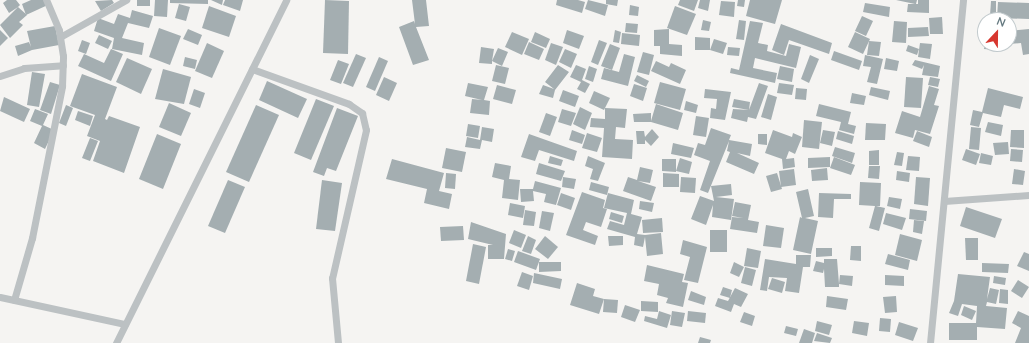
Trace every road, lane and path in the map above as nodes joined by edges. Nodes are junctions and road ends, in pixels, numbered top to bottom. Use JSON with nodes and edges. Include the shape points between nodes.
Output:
{"nodes":[{"id":1,"x":46,"y":0,"type":"edge"},
{"id":2,"x":126,"y":0,"type":"edge"},
{"id":3,"x":286,"y":0,"type":"edge"},
{"id":4,"x":963,"y":0,"type":"edge"},
{"id":5,"x":60,"y":37,"type":"junction"},
{"id":6,"x":63,"y":65,"type":"junction"},
{"id":7,"x":252,"y":69,"type":"junction"},
{"id":8,"x":0,"y":76,"type":"edge"},
{"id":9,"x":1029,"y":195,"type":"edge"},
{"id":10,"x":944,"y":200,"type":"junction"},
{"id":11,"x":0,"y":297,"type":"edge"},
{"id":12,"x":14,"y":300,"type":"junction"},
{"id":13,"x":124,"y":324,"type":"junction"},
{"id":14,"x":116,"y":343,"type":"edge"},
{"id":15,"x":338,"y":343,"type":"edge"},
{"id":16,"x":930,"y":343,"type":"edge"}],
"edges":[{"from":1,"to":5,"type":"street"},
{"from":2,"to":5,"type":"street"},
{"from":3,"to":7,"type":"street"},
{"from":4,"to":10,"type":"street"},
{"from":5,"to":6,"type":"street"},
{"from":6,"to":8,"type":"street","via":[[24,68]]},
{"from":6,"to":12,"type":"street","via":[[62,86],[32,238]]},
{"from":7,"to":13,"type":"street"},
{"from":7,"to":15,"type":"street","via":[[349,104],[362,113],[366,130],[332,278]]},
{"from":9,"to":10,"type":"street"},
{"from":10,"to":16,"type":"street"},
{"from":11,"to":12,"type":"street"},
{"from":12,"to":13,"type":"street"},
{"from":13,"to":14,"type":"street"}]}
